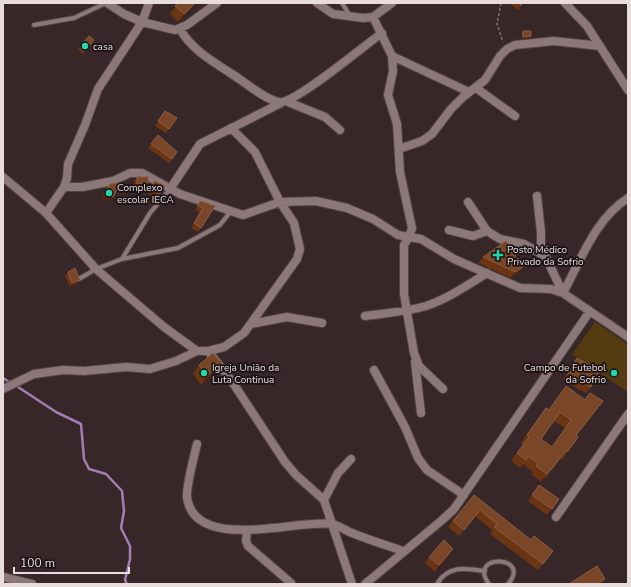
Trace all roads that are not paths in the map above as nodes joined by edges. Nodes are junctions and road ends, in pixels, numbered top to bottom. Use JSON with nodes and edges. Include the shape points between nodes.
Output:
{"nodes":[{"id":1,"x":106,"y":3,"type":"edge"},
{"id":2,"x":149,"y":3,"type":"edge"},
{"id":3,"x":217,"y":3,"type":"edge"},
{"id":4,"x":317,"y":3,"type":"edge"},
{"id":5,"x":342,"y":3,"type":"edge"},
{"id":6,"x":392,"y":3,"type":"edge"},
{"id":7,"x":565,"y":3,"type":"edge"},
{"id":8,"x":350,"y":16,"type":"junction"},
{"id":9,"x":373,"y":18,"type":"junction"},
{"id":10,"x":142,"y":22,"type":"junction"},
{"id":11,"x":34,"y":25,"type":"dead end"},
{"id":12,"x":180,"y":29,"type":"junction"},
{"id":13,"x":382,"y":33,"type":"junction"},
{"id":14,"x":600,"y":46,"type":"junction"},
{"id":15,"x":392,"y":56,"type":"junction"},
{"id":16,"x":473,"y":90,"type":"junction"},
{"id":17,"x":628,"y":90,"type":"edge"},
{"id":18,"x":284,"y":102,"type":"junction"},
{"id":19,"x":515,"y":116,"type":"dead end"},
{"id":20,"x":231,"y":128,"type":"junction"},
{"id":21,"x":340,"y":130,"type":"dead end"},
{"id":22,"x":399,"y":149,"type":"junction"},
{"id":23,"x":3,"y":178,"type":"edge"},
{"id":24,"x":64,"y":186,"type":"junction"},
{"id":25,"x":170,"y":188,"type":"junction"},
{"id":26,"x":537,"y":196,"type":"dead end"},
{"id":27,"x":628,"y":198,"type":"edge"},
{"id":28,"x":280,"y":202,"type":"junction"},
{"id":29,"x":468,"y":202,"type":"dead end"},
{"id":30,"x":231,"y":212,"type":"junction"},
{"id":31,"x":46,"y":213,"type":"junction"},
{"id":32,"x":450,"y":230,"type":"dead end"},
{"id":33,"x":487,"y":231,"type":"junction"},
{"id":34,"x":409,"y":237,"type":"junction"},
{"id":35,"x":544,"y":256,"type":"junction"},
{"id":36,"x":122,"y":259,"type":"junction"},
{"id":37,"x":96,"y":269,"type":"junction"},
{"id":38,"x":487,"y":273,"type":"junction"},
{"id":39,"x":79,"y":279,"type":"edge"},
{"id":40,"x":563,"y":293,"type":"junction"},
{"id":41,"x":408,"y":310,"type":"junction"},
{"id":42,"x":590,"y":311,"type":"junction"},
{"id":43,"x":365,"y":316,"type":"dead end"},
{"id":44,"x":322,"y":323,"type":"dead end"},
{"id":45,"x":251,"y":324,"type":"junction"},
{"id":46,"x":628,"y":337,"type":"edge"},
{"id":47,"x":197,"y":351,"type":"junction"},
{"id":48,"x":208,"y":351,"type":"junction"},
{"id":49,"x":414,"y":353,"type":"junction"},
{"id":50,"x":374,"y":370,"type":"dead end"},
{"id":51,"x":3,"y":388,"type":"edge"},
{"id":52,"x":443,"y":389,"type":"dead end"},
{"id":53,"x":421,"y":413,"type":"dead end"},
{"id":54,"x":628,"y":414,"type":"edge"},
{"id":55,"x":197,"y":444,"type":"dead end"},
{"id":56,"x":351,"y":460,"type":"dead end"},
{"id":57,"x":464,"y":495,"type":"junction"},
{"id":58,"x":324,"y":500,"type":"junction"},
{"id":59,"x":556,"y":517,"type":"dead end"},
{"id":60,"x":334,"y":524,"type":"junction"},
{"id":61,"x":247,"y":530,"type":"junction"},
{"id":62,"x":403,"y":551,"type":"junction"},
{"id":63,"x":485,"y":571,"type":"junction"},
{"id":64,"x":5,"y":580,"type":"edge"},
{"id":65,"x":291,"y":583,"type":"dead end"},
{"id":66,"x":32,"y":584,"type":"edge"},
{"id":67,"x":352,"y":584,"type":"edge"},
{"id":68,"x":365,"y":584,"type":"edge"},
{"id":69,"x":437,"y":584,"type":"edge"},
{"id":70,"x":489,"y":584,"type":"edge"},
{"id":71,"x":508,"y":584,"type":"edge"}],
"edges":[{"from":1,"to":10,"type":"street"},
{"from":1,"to":11,"type":"lane","via":[[74,18]]},
{"from":2,"to":10,"type":"street"},
{"from":3,"to":12,"type":"street"},
{"from":4,"to":8,"type":"street","via":[[333,14]]},
{"from":5,"to":8,"type":"lane"},
{"from":6,"to":9,"type":"street"},
{"from":7,"to":14,"type":"street","via":[[587,26]]},
{"from":8,"to":9,"type":"street"},
{"from":9,"to":13,"type":"street"},
{"from":10,"to":12,"type":"street","via":[[174,30]]},
{"from":10,"to":24,"type":"street","via":[[98,89],[86,125],[68,164]]},
{"from":12,"to":18,"type":"street","via":[[189,43],[205,55],[273,100]]},
{"from":13,"to":15,"type":"street"},
{"from":13,"to":18,"type":"street","via":[[308,89]]},
{"from":14,"to":16,"type":"street","via":[[554,41],[515,45],[500,56],[486,80]]},
{"from":14,"to":17,"type":"street"},
{"from":15,"to":16,"type":"street"},
{"from":15,"to":22,"type":"street","via":[[388,95],[397,124]]},
{"from":16,"to":19,"type":"street"},
{"from":16,"to":22,"type":"street","via":[[451,109],[432,134],[422,141]]},
{"from":18,"to":20,"type":"street"},
{"from":18,"to":21,"type":"street","via":[[325,117]]},
{"from":20,"to":25,"type":"street","via":[[200,144]]},
{"from":20,"to":28,"type":"street","via":[[255,152]]},
{"from":22,"to":34,"type":"street","via":[[400,172],[412,228]]},
{"from":23,"to":31,"type":"street"},
{"from":24,"to":25,"type":"street","via":[[82,187],[113,181],[130,172],[142,173]]},
{"from":24,"to":31,"type":"street"},
{"from":25,"to":30,"type":"street"},
{"from":25,"to":36,"type":"lane","via":[[150,213]]},
{"from":26,"to":35,"type":"street"},
{"from":27,"to":40,"type":"street","via":[[616,206],[604,220],[582,254]]},
{"from":28,"to":30,"type":"street","via":[[243,215]]},
{"from":28,"to":34,"type":"street","via":[[316,201],[347,208],[373,219],[398,235]]},
{"from":28,"to":45,"type":"street","via":[[294,223],[300,249],[297,259]]},
{"from":29,"to":33,"type":"street"},
{"from":30,"to":36,"type":"lane","via":[[220,225],[178,248]]},
{"from":31,"to":37,"type":"street"},
{"from":32,"to":33,"type":"street","via":[[473,236]]},
{"from":33,"to":35,"type":"street","via":[[500,239],[536,249]]},
{"from":34,"to":38,"type":"street","via":[[421,239],[454,259]]},
{"from":34,"to":41,"type":"street","via":[[404,245],[404,294]]},
{"from":35,"to":40,"type":"street"},
{"from":36,"to":37,"type":"lane"},
{"from":37,"to":39,"type":"lane"},
{"from":37,"to":47,"type":"street","via":[[164,328]]},
{"from":38,"to":40,"type":"street","via":[[520,288],[551,289]]},
{"from":38,"to":41,"type":"street","via":[[428,305]]},
{"from":40,"to":42,"type":"street"},
{"from":41,"to":43,"type":"street"},
{"from":41,"to":49,"type":"street"},
{"from":42,"to":46,"type":"street"},
{"from":42,"to":57,"type":"street"},
{"from":44,"to":45,"type":"street","via":[[287,316]]},
{"from":45,"to":48,"type":"street","via":[[224,347]]},
{"from":47,"to":48,"type":"street"},
{"from":47,"to":51,"type":"street","via":[[150,369],[126,367],[63,370],[34,374]]},
{"from":48,"to":58,"type":"street","via":[[231,380],[285,462],[296,476]]},
{"from":49,"to":52,"type":"street","via":[[419,366]]},
{"from":49,"to":53,"type":"street"},
{"from":50,"to":57,"type":"street","via":[[418,458],[427,470]]},
{"from":54,"to":59,"type":"street"},
{"from":55,"to":61,"type":"street","via":[[187,496],[190,509],[202,521],[216,527]]},
{"from":56,"to":58,"type":"street","via":[[338,473]]},
{"from":57,"to":62,"type":"street","via":[[441,521]]},
{"from":58,"to":60,"type":"street"},
{"from":60,"to":61,"type":"street"},
{"from":60,"to":62,"type":"street"},
{"from":60,"to":67,"type":"street"},
{"from":61,"to":65,"type":"street","via":[[248,546]]},
{"from":62,"to":68,"type":"street"},
{"from":63,"to":69,"type":"lane","via":[[460,568],[441,577]]},
{"from":63,"to":70,"type":"lane"},
{"from":63,"to":71,"type":"lane","via":[[494,560],[504,560],[510,566],[513,575]]},
{"from":64,"to":66,"type":"street"}]}
